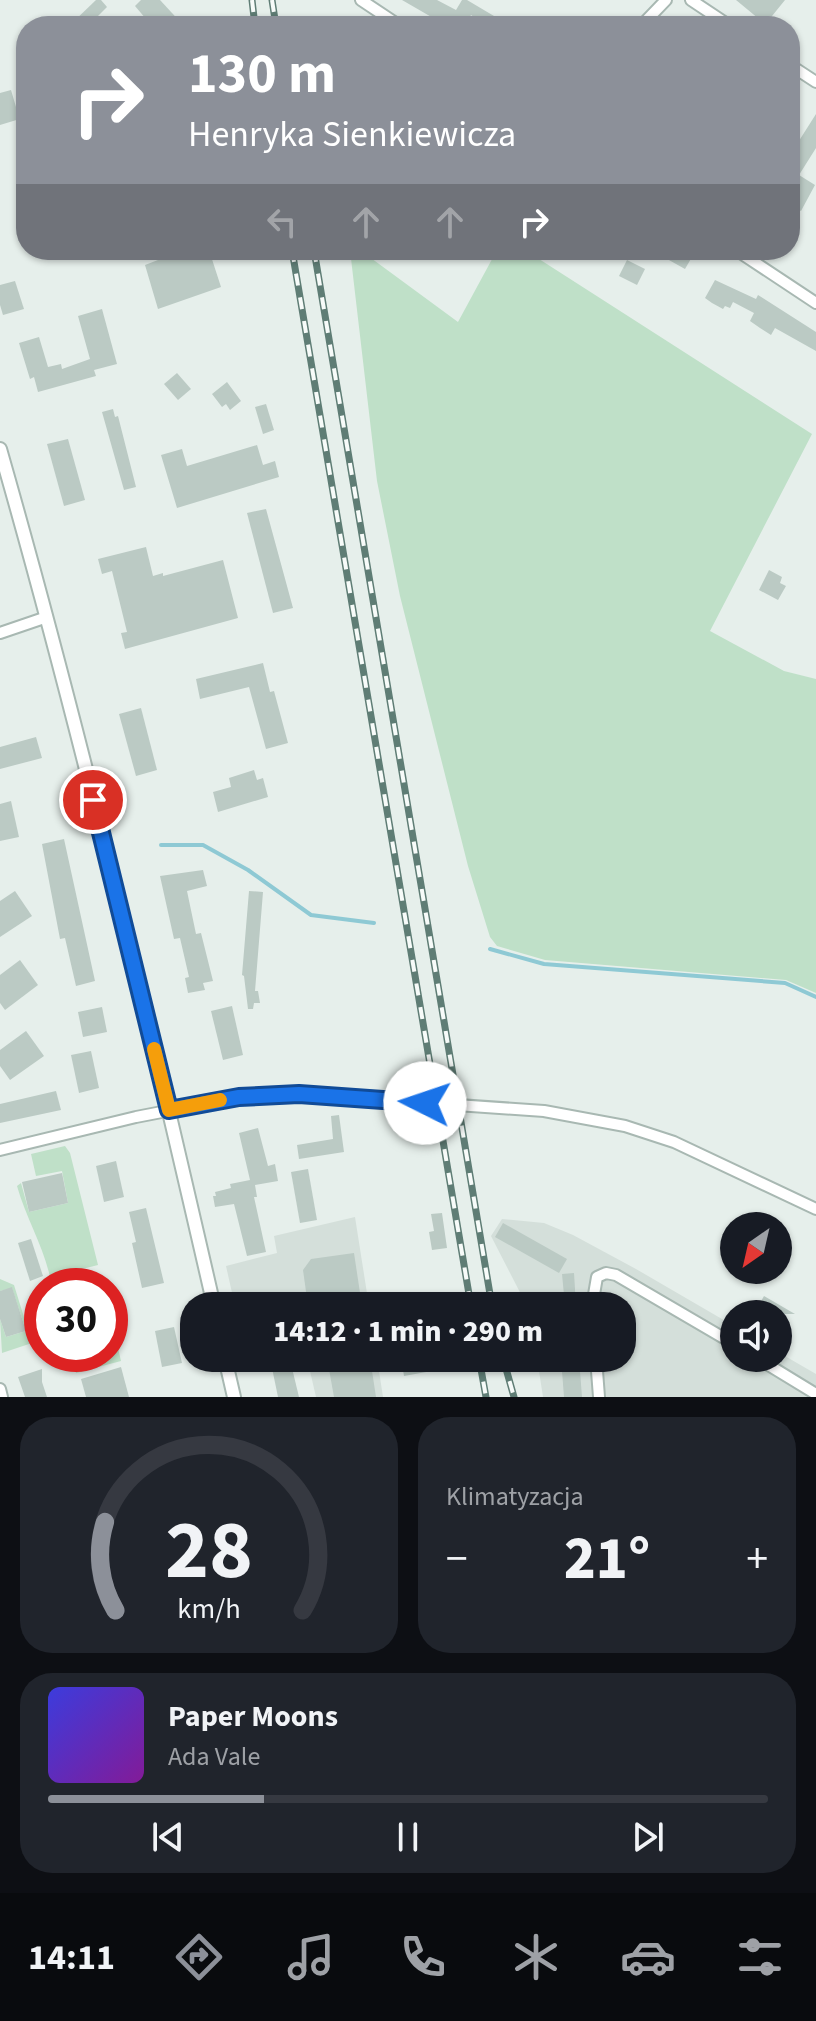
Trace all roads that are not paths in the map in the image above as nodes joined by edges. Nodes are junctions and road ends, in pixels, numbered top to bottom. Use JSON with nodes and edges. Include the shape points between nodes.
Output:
{"nodes":[{"id":1,"x":361,"y":0,"type":"edge"},
{"id":2,"x":666,"y":0,"type":"edge"},
{"id":3,"x":691,"y":0,"type":"edge"},
{"id":4,"x":385,"y":16,"type":"edge"},
{"id":5,"x":651,"y":16,"type":"edge"},
{"id":6,"x":715,"y":16,"type":"edge"},
{"id":7,"x":751,"y":260,"type":"edge"},
{"id":8,"x":816,"y":303,"type":"edge"},
{"id":9,"x":0,"y":449,"type":"edge"},
{"id":10,"x":47,"y":617,"type":"junction"},
{"id":11,"x":0,"y":633,"type":"edge"},
{"id":12,"x":169,"y":1110,"type":"junction"},
{"id":13,"x":0,"y":1150,"type":"edge"},
{"id":14,"x":816,"y":1209,"type":"edge"},
{"id":15,"x":211,"y":1292,"type":"edge"},
{"id":16,"x":594,"y":1292,"type":"edge"},
{"id":17,"x":720,"y":1336,"type":"edge"},
{"id":18,"x":228,"y":1372,"type":"edge"},
{"id":19,"x":597,"y":1372,"type":"edge"},
{"id":20,"x":780,"y":1372,"type":"edge"},
{"id":21,"x":0,"y":1389,"type":"edge"},
{"id":22,"x":816,"y":1394,"type":"edge"},
{"id":23,"x":2,"y":1397,"type":"edge"},
{"id":24,"x":234,"y":1397,"type":"edge"},
{"id":25,"x":599,"y":1397,"type":"edge"}],
"edges":[{"from":1,"to":4,"type":"street"},
{"from":2,"to":5,"type":"street"},
{"from":3,"to":6,"type":"street"},
{"from":7,"to":8,"type":"street"},
{"from":9,"to":10,"type":"street"},
{"from":10,"to":11,"type":"street"},
{"from":10,"to":12,"type":"street"},
{"from":12,"to":13,"type":"street"},
{"from":12,"to":14,"type":"street","via":[[239,1097],[299,1094],[544,1111],[625,1126],[674,1142]]},
{"from":12,"to":15,"type":"street"},
{"from":16,"to":17,"type":"street","via":[[597,1277],[616,1275]]},
{"from":18,"to":24,"type":"street"},
{"from":19,"to":25,"type":"street"},
{"from":20,"to":22,"type":"street"},
{"from":21,"to":23,"type":"street"}]}
